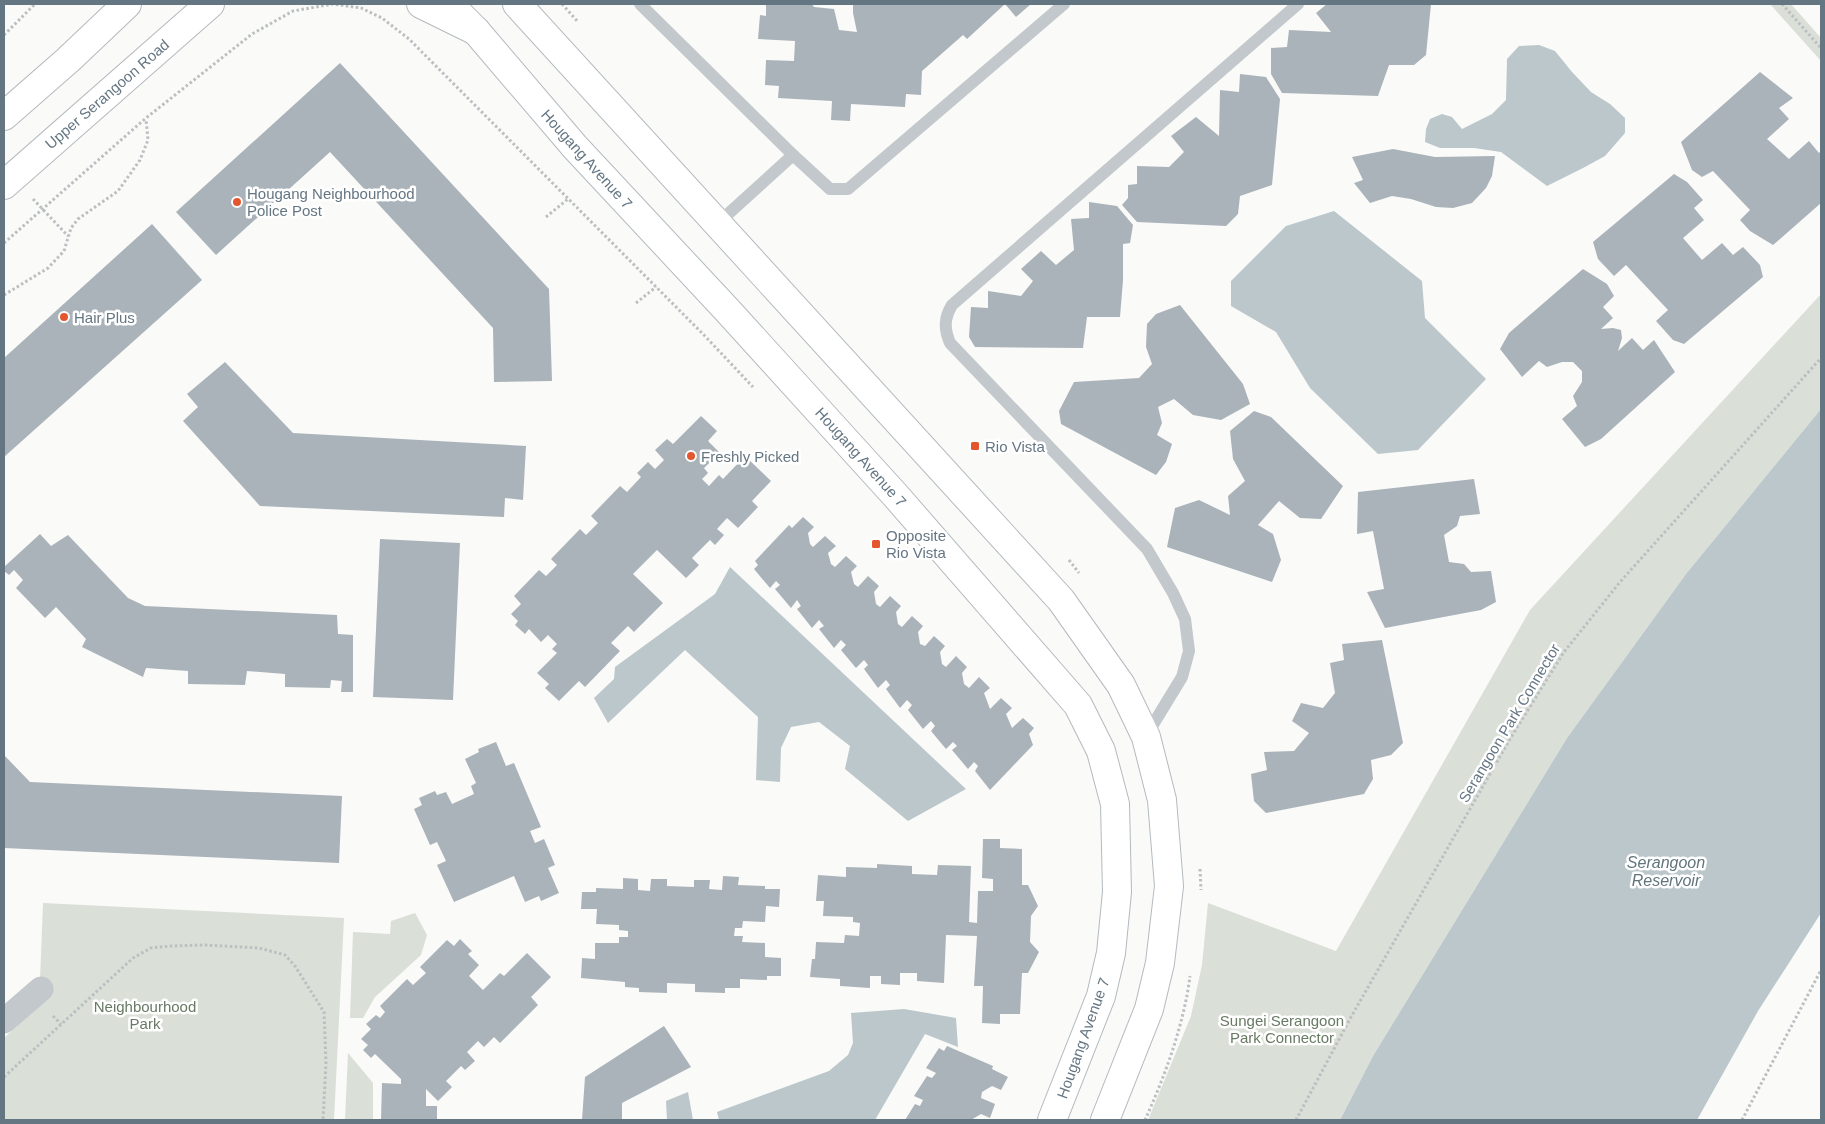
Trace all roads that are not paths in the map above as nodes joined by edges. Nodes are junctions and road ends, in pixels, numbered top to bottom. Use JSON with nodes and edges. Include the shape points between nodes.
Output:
{"nodes":[{"id":1,"x":229,"y":4,"type":"edge"},
{"id":2,"x":421,"y":4,"type":"edge"},
{"id":3,"x":449,"y":4,"type":"edge"},
{"id":4,"x":517,"y":4,"type":"edge"},
{"id":5,"x":640,"y":4,"type":"edge"},
{"id":6,"x":1064,"y":4,"type":"edge"},
{"id":7,"x":1298,"y":4,"type":"edge"},
{"id":8,"x":120,"y":8,"type":"edge"},
{"id":9,"x":201,"y":12,"type":"edge"},
{"id":10,"x":476,"y":31,"type":"junction"},
{"id":11,"x":4,"y":116,"type":"edge"},
{"id":12,"x":793,"y":155,"type":"junction"},
{"id":13,"x":9,"y":180,"type":"edge"},
{"id":14,"x":718,"y":224,"type":"junction"},
{"id":15,"x":1146,"y":737,"type":"junction"},
{"id":16,"x":41,"y":990,"type":"dead end"},
{"id":17,"x":4,"y":1021,"type":"edge"},
{"id":18,"x":1052,"y":1120,"type":"edge"},
{"id":19,"x":1105,"y":1120,"type":"edge"}],
"edges":[{"from":1,"to":9,"type":"main road","name":"Upper Serangoon Road"},
{"from":2,"to":10,"type":"main road"},
{"from":3,"to":10,"type":"main road","name":"Hougang Avenue 7"},
{"from":4,"to":14,"type":"main road"},
{"from":5,"to":12,"type":"lane"},
{"from":6,"to":12,"type":"lane","via":[[848,189],[830,189]]},
{"from":7,"to":15,"type":"lane","via":[[952,304],[946,317],[945,331],[950,343],[1147,549],[1185,619],[1189,651],[1182,677]]},
{"from":8,"to":11,"type":"main road","via":[[68,60]]},
{"from":9,"to":13,"type":"main road","name":"Upper Serangoon Road"},
{"from":10,"to":18,"type":"main road","name":"Hougang Avenue 7","via":[[575,147],[896,496],[1078,705],[1100,751],[1115,804],[1117,892],[1111,953],[1103,989]]},
{"from":12,"to":14,"type":"lane"},
{"from":14,"to":15,"type":"main road","via":[[1061,600],[1121,685]]},
{"from":15,"to":19,"type":"main road","via":[[1162,800],[1169,886],[1156,985]]},
{"from":16,"to":17,"type":"street"}]}
